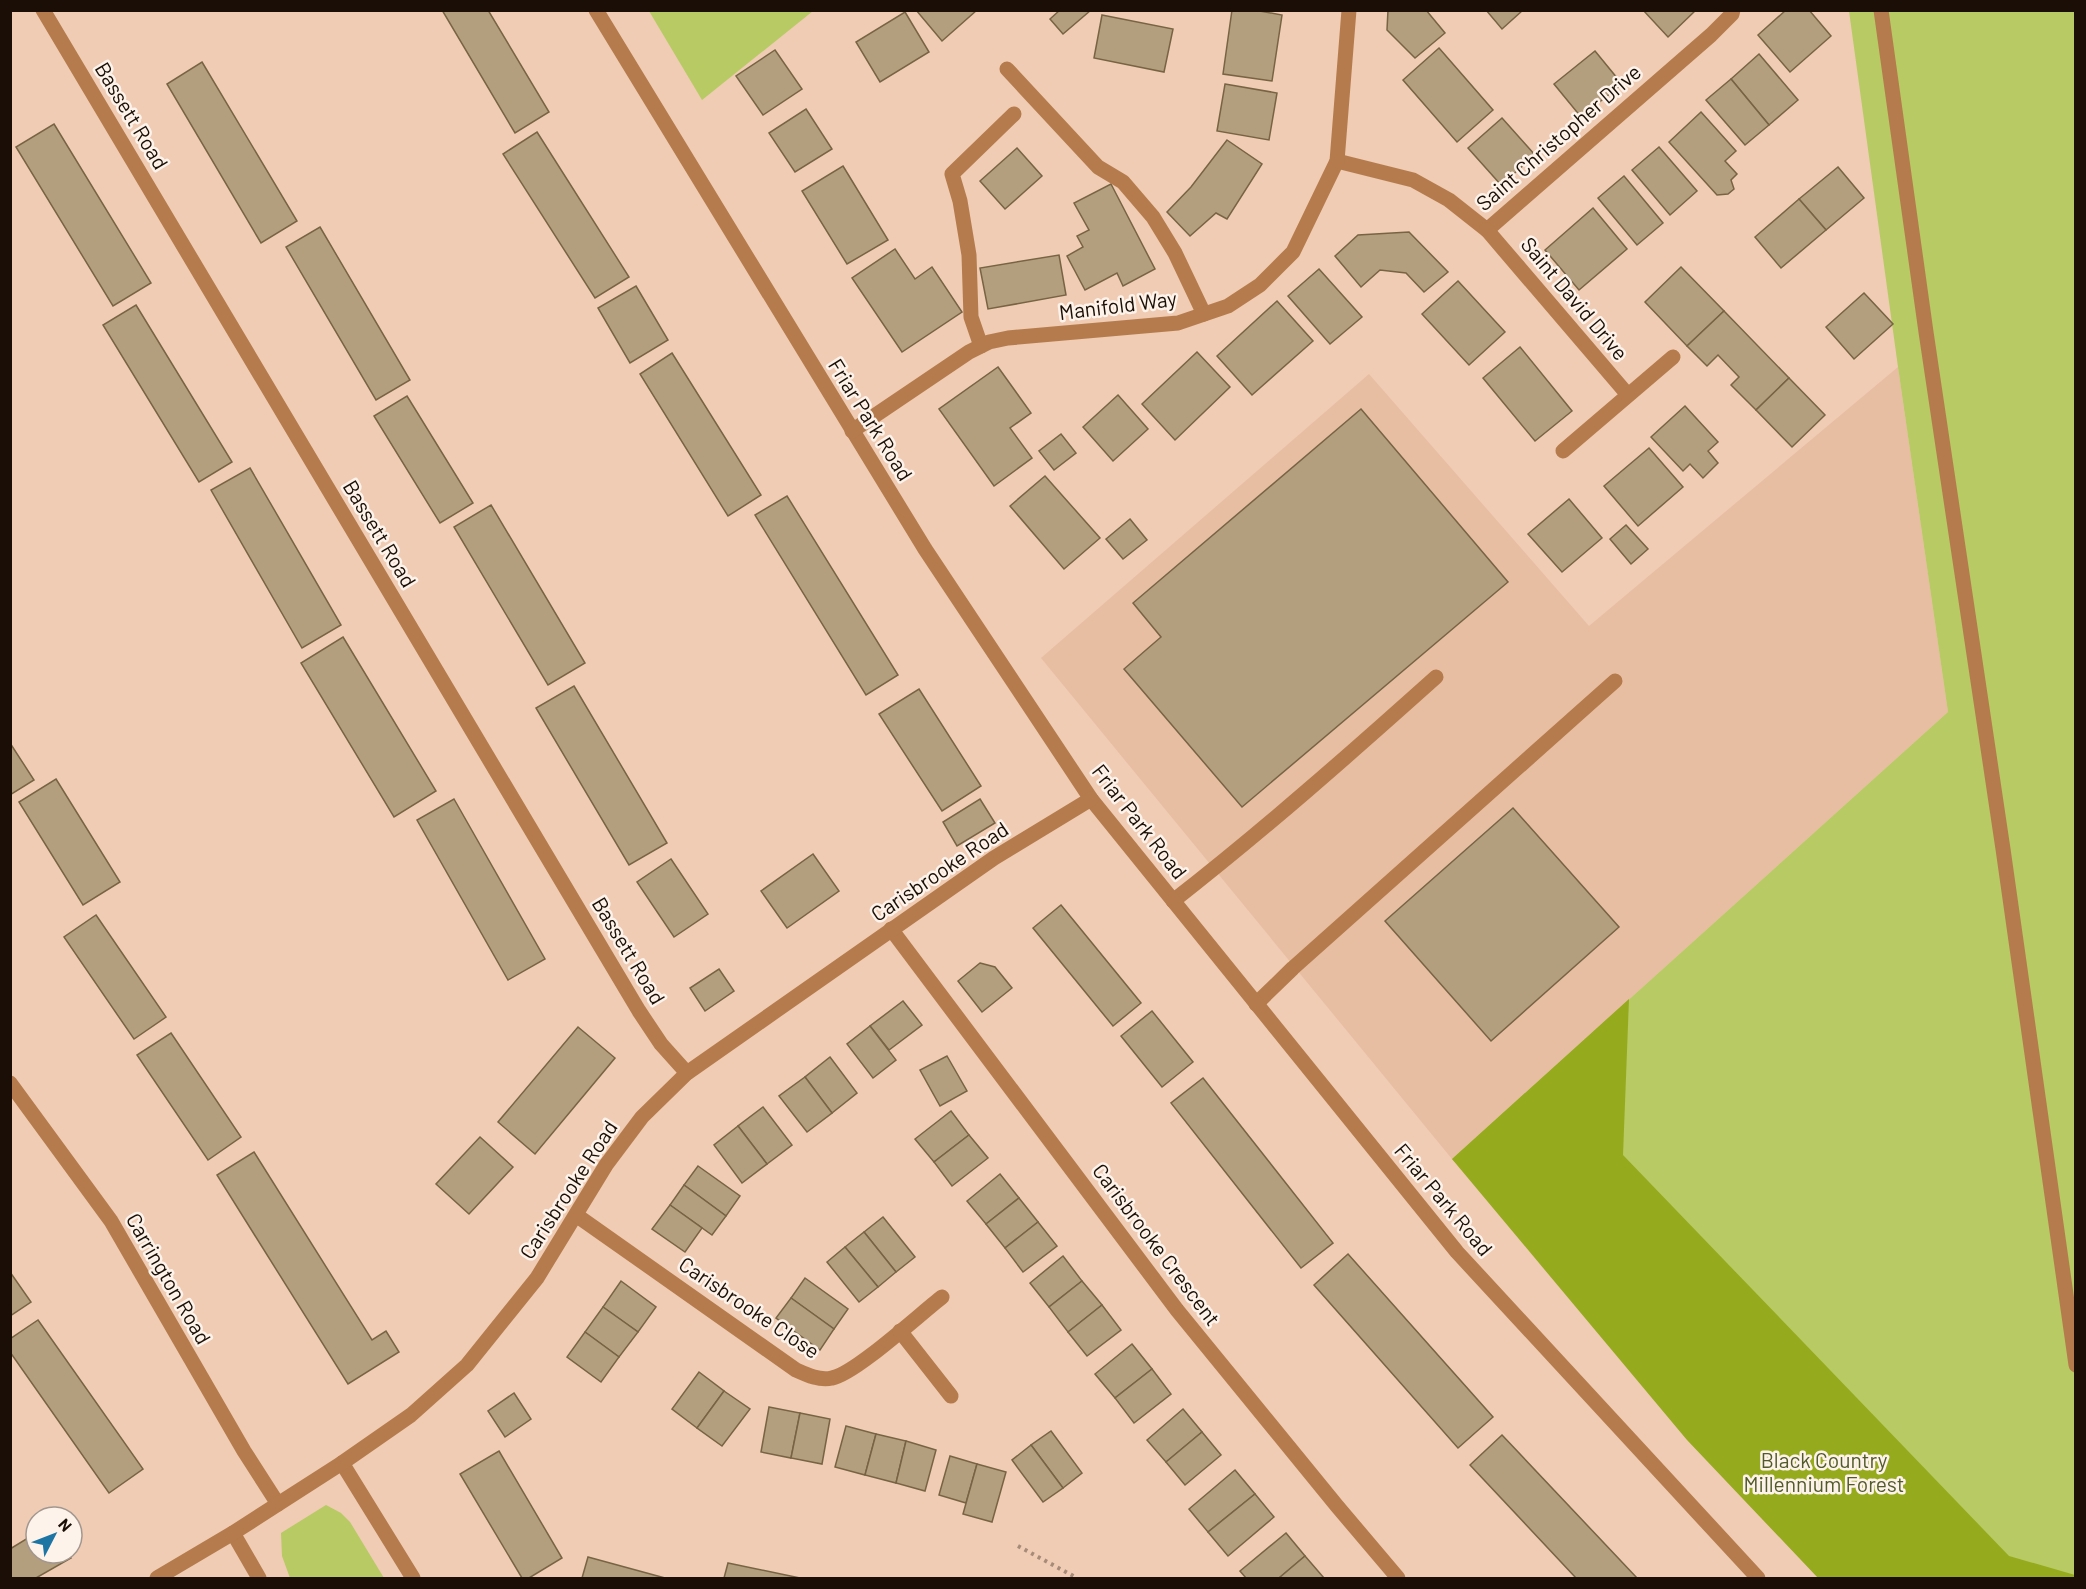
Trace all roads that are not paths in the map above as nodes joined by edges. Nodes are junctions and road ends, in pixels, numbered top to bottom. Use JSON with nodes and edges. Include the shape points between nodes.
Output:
{"nodes":[{"id":1,"x":43,"y":10,"type":"edge"},
{"id":2,"x":596,"y":10,"type":"edge"},
{"id":3,"x":1349,"y":10,"type":"edge"},
{"id":4,"x":1733,"y":10,"type":"edge"},
{"id":5,"x":1881,"y":10,"type":"edge"},
{"id":6,"x":1007,"y":69,"type":"dead end"},
{"id":7,"x":1014,"y":114,"type":"dead end"},
{"id":8,"x":1337,"y":161,"type":"junction"},
{"id":9,"x":1487,"y":230,"type":"junction"},
{"id":10,"x":1204,"y":314,"type":"junction"},
{"id":11,"x":981,"y":346,"type":"junction"},
{"id":12,"x":1673,"y":357,"type":"dead end"},
{"id":13,"x":1628,"y":395,"type":"junction"},
{"id":14,"x":852,"y":430,"type":"junction"},
{"id":15,"x":1563,"y":451,"type":"dead end"},
{"id":16,"x":1436,"y":677,"type":"dead end"},
{"id":17,"x":1615,"y":681,"type":"dead end"},
{"id":18,"x":1091,"y":799,"type":"junction"},
{"id":19,"x":1173,"y":901,"type":"junction"},
{"id":20,"x":891,"y":929,"type":"junction"},
{"id":21,"x":1257,"y":1005,"type":"junction"},
{"id":22,"x":687,"y":1073,"type":"junction"},
{"id":23,"x":10,"y":1083,"type":"edge"},
{"id":24,"x":576,"y":1215,"type":"junction"},
{"id":25,"x":942,"y":1297,"type":"dead end"},
{"id":26,"x":900,"y":1331,"type":"junction"},
{"id":27,"x":2076,"y":1365,"type":"edge"},
{"id":28,"x":951,"y":1396,"type":"dead end"},
{"id":29,"x":342,"y":1463,"type":"junction"},
{"id":30,"x":278,"y":1504,"type":"junction"},
{"id":31,"x":232,"y":1533,"type":"junction"},
{"id":32,"x":156,"y":1578,"type":"edge"},
{"id":33,"x":260,"y":1578,"type":"edge"},
{"id":34,"x":413,"y":1578,"type":"edge"},
{"id":35,"x":1398,"y":1578,"type":"edge"},
{"id":36,"x":1758,"y":1578,"type":"edge"}],
"edges":[{"from":1,"to":22,"type":"street","name":"Bassett Road","via":[[633,1001],[661,1044]]},
{"from":2,"to":14,"type":"street","name":"Friar Park Road"},
{"from":3,"to":8,"type":"street"},
{"from":4,"to":9,"type":"street","name":"Saint Christopher Drive","via":[[1711,34]]},
{"from":5,"to":27,"type":"street"},
{"from":6,"to":10,"type":"street","via":[[1098,167],[1123,182],[1153,217]]},
{"from":7,"to":11,"type":"street","via":[[952,174],[969,255],[971,317]]},
{"from":8,"to":9,"type":"street","name":"Saint Christopher Drive","via":[[1413,180],[1449,200]]},
{"from":8,"to":10,"type":"street","name":"Manifold Way","via":[[1293,252],[1260,285],[1228,306]]},
{"from":9,"to":13,"type":"street","name":"Saint David Drive"},
{"from":10,"to":11,"type":"street","name":"Manifold Way","via":[[1178,323],[1008,338]]},
{"from":11,"to":14,"type":"street","name":"Manifold Way"},
{"from":12,"to":13,"type":"street"},
{"from":13,"to":15,"type":"street"},
{"from":14,"to":18,"type":"street","name":"Friar Park Road","via":[[925,549]]},
{"from":16,"to":19,"type":"street"},
{"from":17,"to":21,"type":"street","via":[[1293,968]]},
{"from":18,"to":19,"type":"street","name":"Friar Park Road"},
{"from":18,"to":20,"type":"street","name":"Carisbrooke Road","via":[[994,858]]},
{"from":19,"to":21,"type":"street","name":"Friar Park Road"},
{"from":20,"to":22,"type":"street","name":"Carisbrooke Road"},
{"from":20,"to":35,"type":"street","name":"Carisbrooke Crescent","via":[[1177,1310]]},
{"from":21,"to":36,"type":"street","name":"Friar Park Road","via":[[1457,1252]]},
{"from":22,"to":24,"type":"street","name":"Carisbrooke Road","via":[[642,1117],[606,1165]]},
{"from":23,"to":30,"type":"street","name":"Carrington Road","via":[[111,1221]]},
{"from":24,"to":26,"type":"street","name":"Carisbrooke Close","via":[[796,1370],[812,1377],[833,1378],[853,1369]]},
{"from":24,"to":29,"type":"street","name":"Carisbrooke Road","via":[[537,1278],[467,1365],[411,1415]]},
{"from":25,"to":26,"type":"street","name":"Carisbrooke Close"},
{"from":26,"to":28,"type":"street"},
{"from":29,"to":30,"type":"street","name":"Carisbrooke Road"},
{"from":29,"to":34,"type":"street"},
{"from":30,"to":31,"type":"street","name":"Carisbrooke Road"},
{"from":31,"to":32,"type":"street","name":"Carisbrooke Road"},
{"from":31,"to":33,"type":"street"}]}
